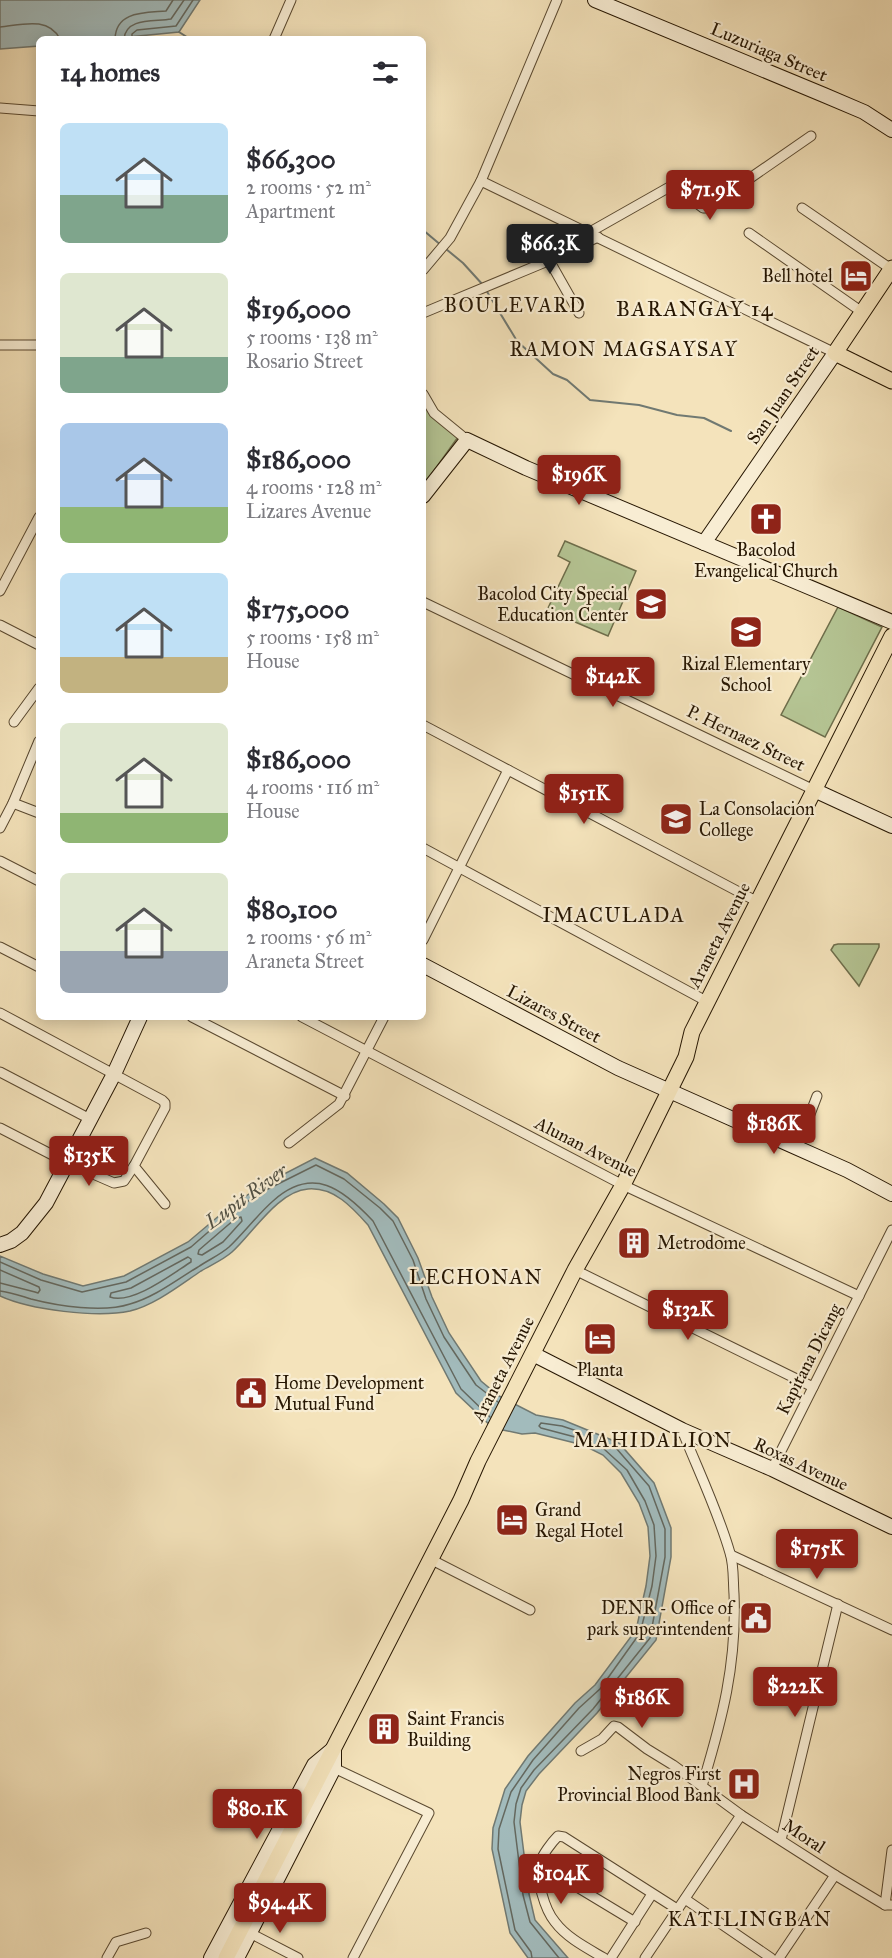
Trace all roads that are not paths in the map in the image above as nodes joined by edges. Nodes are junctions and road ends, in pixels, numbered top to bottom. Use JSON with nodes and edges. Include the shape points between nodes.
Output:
{"nodes":[{"id":1,"x":291,"y":0,"type":"edge"},
{"id":2,"x":557,"y":0,"type":"edge"},
{"id":3,"x":595,"y":0,"type":"edge"},
{"id":4,"x":275,"y":36,"type":"edge"},
{"id":5,"x":0,"y":108,"type":"edge"},
{"id":6,"x":36,"y":111,"type":"edge"},
{"id":7,"x":892,"y":130,"type":"edge"},
{"id":8,"x":811,"y":136,"type":"dead end"},
{"id":9,"x":482,"y":181,"type":"junction"},
{"id":10,"x":802,"y":208,"type":"dead end"},
{"id":11,"x":749,"y":233,"type":"dead end"},
{"id":12,"x":594,"y":234,"type":"junction"},
{"id":13,"x":549,"y":260,"type":"junction"},
{"id":14,"x":426,"y":267,"type":"edge"},
{"id":15,"x":892,"y":269,"type":"edge"},
{"id":16,"x":426,"y":312,"type":"edge"},
{"id":17,"x":862,"y":312,"type":"junction"},
{"id":18,"x":579,"y":313,"type":"dead end"},
{"id":19,"x":0,"y":345,"type":"edge"},
{"id":20,"x":36,"y":345,"type":"edge"},
{"id":21,"x":835,"y":353,"type":"junction"},
{"id":22,"x":892,"y":381,"type":"edge"},
{"id":23,"x":426,"y":399,"type":"edge"},
{"id":24,"x":467,"y":440,"type":"junction"},
{"id":25,"x":426,"y":492,"type":"edge"},
{"id":26,"x":36,"y":523,"type":"edge"},
{"id":27,"x":704,"y":543,"type":"junction"},
{"id":28,"x":0,"y":591,"type":"edge"},
{"id":29,"x":426,"y":603,"type":"edge"},
{"id":30,"x":892,"y":622,"type":"edge"},
{"id":31,"x":0,"y":625,"type":"edge"},
{"id":32,"x":892,"y":636,"type":"edge"},
{"id":33,"x":36,"y":643,"type":"edge"},
{"id":34,"x":36,"y":692,"type":"edge"},
{"id":35,"x":14,"y":722,"type":"dead end"},
{"id":36,"x":426,"y":727,"type":"edge"},
{"id":37,"x":36,"y":748,"type":"edge"},
{"id":38,"x":508,"y":770,"type":"junction"},
{"id":39,"x":814,"y":790,"type":"junction"},
{"id":40,"x":13,"y":803,"type":"junction"},
{"id":41,"x":36,"y":812,"type":"edge"},
{"id":42,"x":892,"y":826,"type":"edge"},
{"id":43,"x":0,"y":828,"type":"edge"},
{"id":44,"x":426,"y":850,"type":"edge"},
{"id":45,"x":0,"y":861,"type":"edge"},
{"id":46,"x":459,"y":867,"type":"junction"},
{"id":47,"x":36,"y":879,"type":"edge"},
{"id":48,"x":758,"y":902,"type":"junction"},
{"id":49,"x":426,"y":934,"type":"edge"},
{"id":50,"x":0,"y":947,"type":"edge"},
{"id":51,"x":36,"y":965,"type":"edge"},
{"id":52,"x":426,"y":966,"type":"edge"},
{"id":53,"x":708,"y":1002,"type":"junction"},
{"id":54,"x":0,"y":1013,"type":"edge"},
{"id":55,"x":137,"y":1020,"type":"edge"},
{"id":56,"x":198,"y":1020,"type":"edge"},
{"id":57,"x":308,"y":1020,"type":"edge"},
{"id":58,"x":382,"y":1020,"type":"edge"},
{"id":59,"x":367,"y":1051,"type":"junction"},
{"id":60,"x":0,"y":1072,"type":"edge"},
{"id":61,"x":114,"y":1074,"type":"junction"},
{"id":62,"x":670,"y":1090,"type":"junction"},
{"id":63,"x":345,"y":1096,"type":"junction"},
{"id":64,"x":818,"y":1096,"type":"dead end"},
{"id":65,"x":90,"y":1119,"type":"junction"},
{"id":66,"x":0,"y":1128,"type":"edge"},
{"id":67,"x":289,"y":1143,"type":"dead end"},
{"id":68,"x":797,"y":1148,"type":"junction"},
{"id":69,"x":68,"y":1163,"type":"junction"},
{"id":70,"x":134,"y":1166,"type":"junction"},
{"id":71,"x":623,"y":1185,"type":"junction"},
{"id":72,"x":892,"y":1194,"type":"edge"},
{"id":73,"x":165,"y":1204,"type":"dead end"},
{"id":74,"x":892,"y":1230,"type":"edge"},
{"id":75,"x":0,"y":1245,"type":"edge"},
{"id":76,"x":574,"y":1270,"type":"junction"},
{"id":77,"x":859,"y":1296,"type":"junction"},
{"id":78,"x":533,"y":1354,"type":"junction"},
{"id":79,"x":813,"y":1387,"type":"junction"},
{"id":80,"x":682,"y":1430,"type":"junction"},
{"id":81,"x":772,"y":1469,"type":"junction"},
{"id":82,"x":892,"y":1527,"type":"edge"},
{"id":83,"x":730,"y":1555,"type":"junction"},
{"id":84,"x":430,"y":1559,"type":"junction"},
{"id":85,"x":838,"y":1604,"type":"junction"},
{"id":86,"x":530,"y":1610,"type":"dead end"},
{"id":87,"x":892,"y":1630,"type":"edge"},
{"id":88,"x":334,"y":1749,"type":"junction"},
{"id":89,"x":581,"y":1751,"type":"dead end"},
{"id":90,"x":333,"y":1768,"type":"junction"},
{"id":91,"x":702,"y":1786,"type":"junction"},
{"id":92,"x":741,"y":1815,"type":"junction"},
{"id":93,"x":781,"y":1840,"type":"junction"},
{"id":94,"x":892,"y":1850,"type":"edge"},
{"id":95,"x":539,"y":1864,"type":"junction"},
{"id":96,"x":835,"y":1875,"type":"junction"},
{"id":97,"x":652,"y":1894,"type":"junction"},
{"id":98,"x":685,"y":1899,"type":"junction"},
{"id":99,"x":889,"y":1905,"type":"edge"},
{"id":100,"x":677,"y":1909,"type":"junction"},
{"id":101,"x":635,"y":1922,"type":"junction"},
{"id":102,"x":146,"y":1933,"type":"dead end"},
{"id":103,"x":250,"y":1933,"type":"junction"},
{"id":104,"x":107,"y":1958,"type":"edge"},
{"id":105,"x":212,"y":1958,"type":"edge"},
{"id":106,"x":226,"y":1958,"type":"edge"},
{"id":107,"x":237,"y":1958,"type":"edge"},
{"id":108,"x":298,"y":1958,"type":"edge"},
{"id":109,"x":353,"y":1958,"type":"edge"},
{"id":110,"x":604,"y":1958,"type":"edge"},
{"id":111,"x":611,"y":1958,"type":"edge"},
{"id":112,"x":645,"y":1958,"type":"edge"},
{"id":113,"x":771,"y":1958,"type":"edge"},
{"id":114,"x":779,"y":1958,"type":"edge"}],
"edges":[{"from":1,"to":4,"type":"street"},
{"from":2,"to":9,"type":"street"},
{"from":3,"to":7,"type":"street","name":"Luzuriaga Street","via":[[864,112]]},
{"from":5,"to":6,"type":"street"},
{"from":8,"to":12,"type":"street","via":[[707,208],[673,185]]},
{"from":9,"to":12,"type":"street"},
{"from":9,"to":14,"type":"street","via":[[450,238]]},
{"from":10,"to":15,"type":"street"},
{"from":11,"to":17,"type":"street"},
{"from":12,"to":13,"type":"street"},
{"from":12,"to":21,"type":"street"},
{"from":13,"to":16,"type":"street"},
{"from":13,"to":18,"type":"street"},
{"from":15,"to":17,"type":"main road","name":"San Juan Street"},
{"from":17,"to":21,"type":"main road","name":"San Juan Street"},
{"from":19,"to":20,"type":"street"},
{"from":21,"to":22,"type":"main road"},
{"from":21,"to":27,"type":"street","name":"San Juan Street"},
{"from":23,"to":24,"type":"street","via":[[434,413]]},
{"from":24,"to":25,"type":"street"},
{"from":24,"to":27,"type":"street"},
{"from":26,"to":28,"type":"street"},
{"from":27,"to":30,"type":"street"},
{"from":29,"to":39,"type":"street","name":"P. Hernaez Street"},
{"from":31,"to":33,"type":"street"},
{"from":32,"to":39,"type":"main road","name":"Araneta Avenue"},
{"from":34,"to":35,"type":"street"},
{"from":36,"to":38,"type":"street"},
{"from":37,"to":40,"type":"street"},
{"from":38,"to":46,"type":"street"},
{"from":38,"to":48,"type":"street"},
{"from":39,"to":42,"type":"street","name":"P. Hernaez Street"},
{"from":39,"to":48,"type":"main road","name":"Araneta Avenue"},
{"from":40,"to":41,"type":"street"},
{"from":40,"to":43,"type":"street"},
{"from":44,"to":46,"type":"street"},
{"from":45,"to":47,"type":"street"},
{"from":46,"to":49,"type":"street"},
{"from":46,"to":53,"type":"street"},
{"from":48,"to":53,"type":"main road","name":"Araneta Avenue"},
{"from":50,"to":51,"type":"street"},
{"from":52,"to":62,"type":"street","name":"Lizares Street","via":[[618,1068]]},
{"from":53,"to":62,"type":"main road","name":"Araneta Avenue"},
{"from":54,"to":61,"type":"street"},
{"from":55,"to":61,"type":"street"},
{"from":56,"to":63,"type":"street"},
{"from":57,"to":59,"type":"street","name":"Alunan Avenue"},
{"from":58,"to":59,"type":"street"},
{"from":59,"to":63,"type":"street"},
{"from":59,"to":71,"type":"street","name":"Alunan Avenue"},
{"from":60,"to":65,"type":"street"},
{"from":61,"to":65,"type":"street"},
{"from":61,"to":70,"type":"street","via":[[165,1103]]},
{"from":62,"to":68,"type":"street","name":"Lizares Street"},
{"from":62,"to":71,"type":"main road","name":"Araneta Avenue"},
{"from":63,"to":67,"type":"street"},
{"from":64,"to":68,"type":"street"},
{"from":65,"to":69,"type":"street"},
{"from":66,"to":69,"type":"street"},
{"from":68,"to":72,"type":"street","name":"Lizares Street"},
{"from":69,"to":70,"type":"street","via":[[118,1183]]},
{"from":69,"to":75,"type":"street","via":[[32,1222],[11,1241]]},
{"from":70,"to":73,"type":"street"},
{"from":71,"to":76,"type":"main road","name":"Araneta Avenue"},
{"from":71,"to":77,"type":"street","name":"Alunan Avenue"},
{"from":74,"to":77,"type":"street","name":"Kapitana Dicang"},
{"from":76,"to":78,"type":"main road","name":"Araneta Avenue"},
{"from":76,"to":79,"type":"street"},
{"from":77,"to":79,"type":"street","name":"Kapitana Dicang"},
{"from":78,"to":80,"type":"street","name":"Roxas Avenue"},
{"from":78,"to":84,"type":"main road","name":"Araneta Avenue"},
{"from":79,"to":81,"type":"street","name":"Kapitana Dicang"},
{"from":80,"to":81,"type":"street","name":"Roxas Avenue"},
{"from":80,"to":83,"type":"street"},
{"from":81,"to":82,"type":"street","name":"Roxas Avenue"},
{"from":83,"to":85,"type":"street"},
{"from":83,"to":91,"type":"street","via":[[734,1608],[730,1677],[720,1729]]},
{"from":84,"to":86,"type":"street"},
{"from":84,"to":88,"type":"main road","name":"Araneta Avenue"},
{"from":85,"to":87,"type":"street"},
{"from":85,"to":93,"type":"street"},
{"from":88,"to":90,"type":"street"},
{"from":88,"to":105,"type":"street","via":[[314,1766]]},
{"from":88,"to":106,"type":"main road","name":"Araneta Avenue"},
{"from":89,"to":91,"type":"street","name":"Moral","via":[[602,1739],[614,1726]]},
{"from":90,"to":103,"type":"street"},
{"from":90,"to":109,"type":"street","via":[[429,1813]]},
{"from":91,"to":92,"type":"street","name":"Moral"},
{"from":92,"to":93,"type":"street","name":"Moral"},
{"from":92,"to":98,"type":"street"},
{"from":93,"to":96,"type":"street","name":"Moral"},
{"from":94,"to":99,"type":"street"},
{"from":95,"to":97,"type":"street","via":[[554,1840],[564,1837]]},
{"from":95,"to":101,"type":"street"},
{"from":95,"to":110,"type":"street","via":[[545,1905],[555,1922],[583,1947]]},
{"from":96,"to":99,"type":"street","name":"Moral"},
{"from":96,"to":114,"type":"street"},
{"from":97,"to":100,"type":"street"},
{"from":97,"to":101,"type":"street"},
{"from":98,"to":100,"type":"street"},
{"from":98,"to":113,"type":"street"},
{"from":100,"to":112,"type":"street"},
{"from":101,"to":111,"type":"street"},
{"from":102,"to":104,"type":"street","via":[[116,1942]]},
{"from":103,"to":107,"type":"street"},
{"from":103,"to":108,"type":"street"}]}
